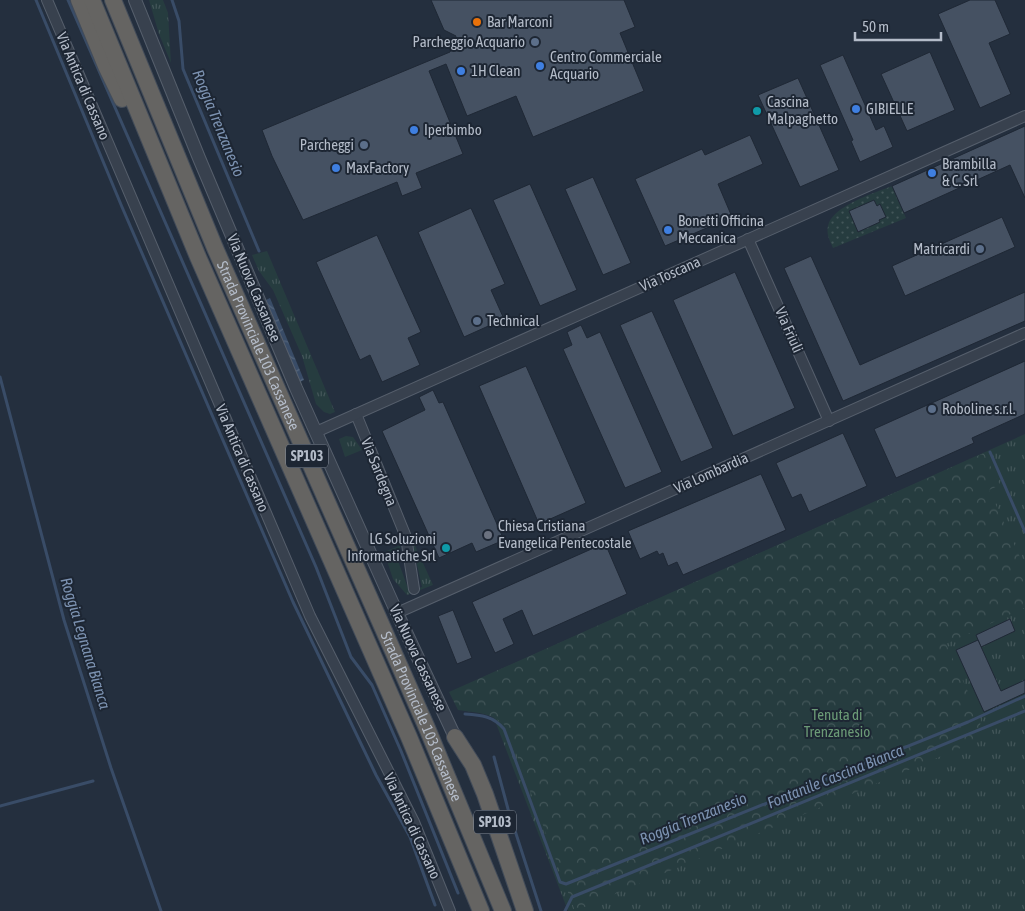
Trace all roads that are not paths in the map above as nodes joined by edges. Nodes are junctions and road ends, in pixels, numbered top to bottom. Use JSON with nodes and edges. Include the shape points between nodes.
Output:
{"nodes":[{"id":1,"x":47,"y":0,"type":"edge"},
{"id":2,"x":79,"y":0,"type":"edge"},
{"id":3,"x":92,"y":0,"type":"edge"},
{"id":4,"x":112,"y":0,"type":"edge"},
{"id":5,"x":135,"y":0,"type":"edge"},
{"id":6,"x":1025,"y":116,"type":"edge"},
{"id":7,"x":748,"y":239,"type":"junction"},
{"id":8,"x":198,"y":257,"type":"junction"},
{"id":9,"x":1025,"y":333,"type":"edge"},
{"id":10,"x":356,"y":414,"type":"junction"},
{"id":11,"x":829,"y":420,"type":"junction"},
{"id":12,"x":316,"y":432,"type":"junction"},
{"id":13,"x":414,"y":589,"type":"dead end"},
{"id":14,"x":397,"y":613,"type":"junction"},
{"id":15,"x":455,"y":736,"type":"joint"},
{"id":16,"x":450,"y":911,"type":"edge"},
{"id":17,"x":481,"y":911,"type":"edge"},
{"id":18,"x":503,"y":911,"type":"edge"},
{"id":19,"x":525,"y":911,"type":"edge"}],
"edges":[{"from":1,"to":16,"type":"street","name":"Via Antica di Cassano","via":[[310,616],[414,822]]},
{"from":2,"to":8,"type":"highway","number":"SP103","via":[[106,66]]},
{"from":3,"to":8,"type":"highway","name":"Strada Provinciale 103 Cassanese","number":"SP103"},
{"from":4,"to":18,"type":"highway","name":"Strada Provinciale 103 Cassanese","number":"SP103","via":[[215,248]]},
{"from":5,"to":12,"type":"street","name":"Via Nuova Cassanese","number":"SP103"},
{"from":6,"to":7,"type":"street","name":"Via Toscana"},
{"from":7,"to":10,"type":"street","name":"Via Toscana"},
{"from":7,"to":11,"type":"street","name":"Via Friuli"},
{"from":8,"to":17,"type":"highway","name":"Strada Provinciale 103 Cassanese","number":"SP103","via":[[409,736]]},
{"from":9,"to":11,"type":"street","name":"Via Lombardia"},
{"from":10,"to":12,"type":"street","name":"Via Toscana"},
{"from":10,"to":13,"type":"street","name":"Via Sardegna","via":[[406,537]]},
{"from":11,"to":14,"type":"street","name":"Via Lombardia"},
{"from":12,"to":14,"type":"street","name":"Via Nuova Cassanese","number":"SP103"},
{"from":14,"to":15,"type":"street","name":"Via Nuova Cassanese","number":"SP103"},
{"from":15,"to":19,"type":"highway","number":"SP103","via":[[473,764],[485,794]]}]}
